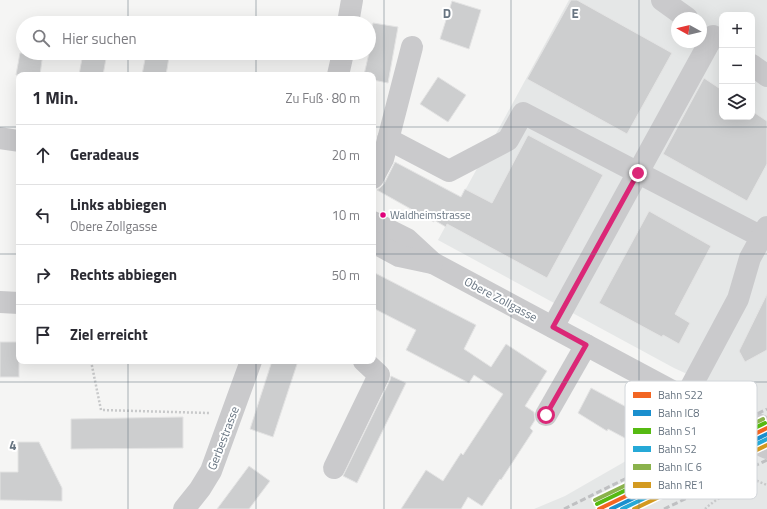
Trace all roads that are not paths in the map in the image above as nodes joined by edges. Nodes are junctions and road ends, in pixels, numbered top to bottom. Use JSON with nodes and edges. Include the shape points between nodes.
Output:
{"nodes":[{"id":1,"x":352,"y":0,"type":"edge"},
{"id":2,"x":662,"y":0,"type":"edge"},
{"id":3,"x":679,"y":12,"type":"edge"},
{"id":4,"x":349,"y":16,"type":"edge"},
{"id":5,"x":712,"y":36,"type":"edge"},
{"id":6,"x":412,"y":47,"type":"dead end"},
{"id":7,"x":341,"y":60,"type":"edge"},
{"id":8,"x":755,"y":67,"type":"edge"},
{"id":9,"x":339,"y":72,"type":"edge"},
{"id":10,"x":767,"y":76,"type":"edge"},
{"id":11,"x":0,"y":138,"type":"edge"},
{"id":12,"x":388,"y":139,"type":"junction"},
{"id":13,"x":16,"y":141,"type":"edge"},
{"id":14,"x":376,"y":172,"type":"edge"},
{"id":15,"x":638,"y":173,"type":"junction"},
{"id":16,"x":376,"y":224,"type":"edge"},
{"id":17,"x":764,"y":232,"type":"edge"},
{"id":18,"x":376,"y":244,"type":"edge"},
{"id":19,"x":433,"y":263,"type":"junction"},
{"id":20,"x":0,"y":302,"type":"edge"},
{"id":21,"x":16,"y":303,"type":"edge"},
{"id":22,"x":553,"y":327,"type":"junction"},
{"id":23,"x":586,"y":345,"type":"junction"},
{"id":24,"x":250,"y":364,"type":"edge"},
{"id":25,"x":367,"y":364,"type":"edge"},
{"id":26,"x":653,"y":381,"type":"edge"},
{"id":27,"x":699,"y":381,"type":"edge"},
{"id":28,"x":546,"y":415,"type":"dead end"},
{"id":29,"x":757,"y":424,"type":"edge"},
{"id":30,"x":767,"y":428,"type":"edge"},
{"id":31,"x":757,"y":443,"type":"edge"},
{"id":32,"x":767,"y":448,"type":"edge"},
{"id":33,"x":334,"y":468,"type":"dead end"},
{"id":34,"x":184,"y":509,"type":"edge"}],
"edges":[{"from":1,"to":4,"type":"street"},
{"from":2,"to":3,"type":"street"},
{"from":5,"to":15,"type":"street"},
{"from":6,"to":12,"type":"street"},
{"from":7,"to":9,"type":"street"},
{"from":8,"to":10,"type":"street"},
{"from":11,"to":13,"type":"street"},
{"from":12,"to":14,"type":"street","via":[[383,159]]},
{"from":12,"to":15,"type":"street","via":[[448,171],[508,140],[523,113]]},
{"from":15,"to":17,"type":"street"},
{"from":15,"to":22,"type":"street"},
{"from":16,"to":19,"type":"street","name":"Obere Zollgasse","via":[[407,239]]},
{"from":17,"to":27,"type":"street","via":[[750,258],[738,299]]},
{"from":18,"to":19,"type":"street","name":"Obere Zollgasse","via":[[399,256]]},
{"from":19,"to":22,"type":"street","name":"Obere Zollgasse"},
{"from":20,"to":21,"type":"street"},
{"from":22,"to":23,"type":"street","name":"Obere Zollgasse"},
{"from":23,"to":26,"type":"street","name":"Obere Zollgasse"},
{"from":23,"to":28,"type":"street"},
{"from":24,"to":34,"type":"street","name":"Gerbestrasse","via":[[211,471]]},
{"from":25,"to":33,"type":"street","via":[[379,375]]},
{"from":29,"to":30,"type":"street","name":"Obere Zollgasse"},
{"from":31,"to":32,"type":"street","name":"Obere Zollgasse"}]}
